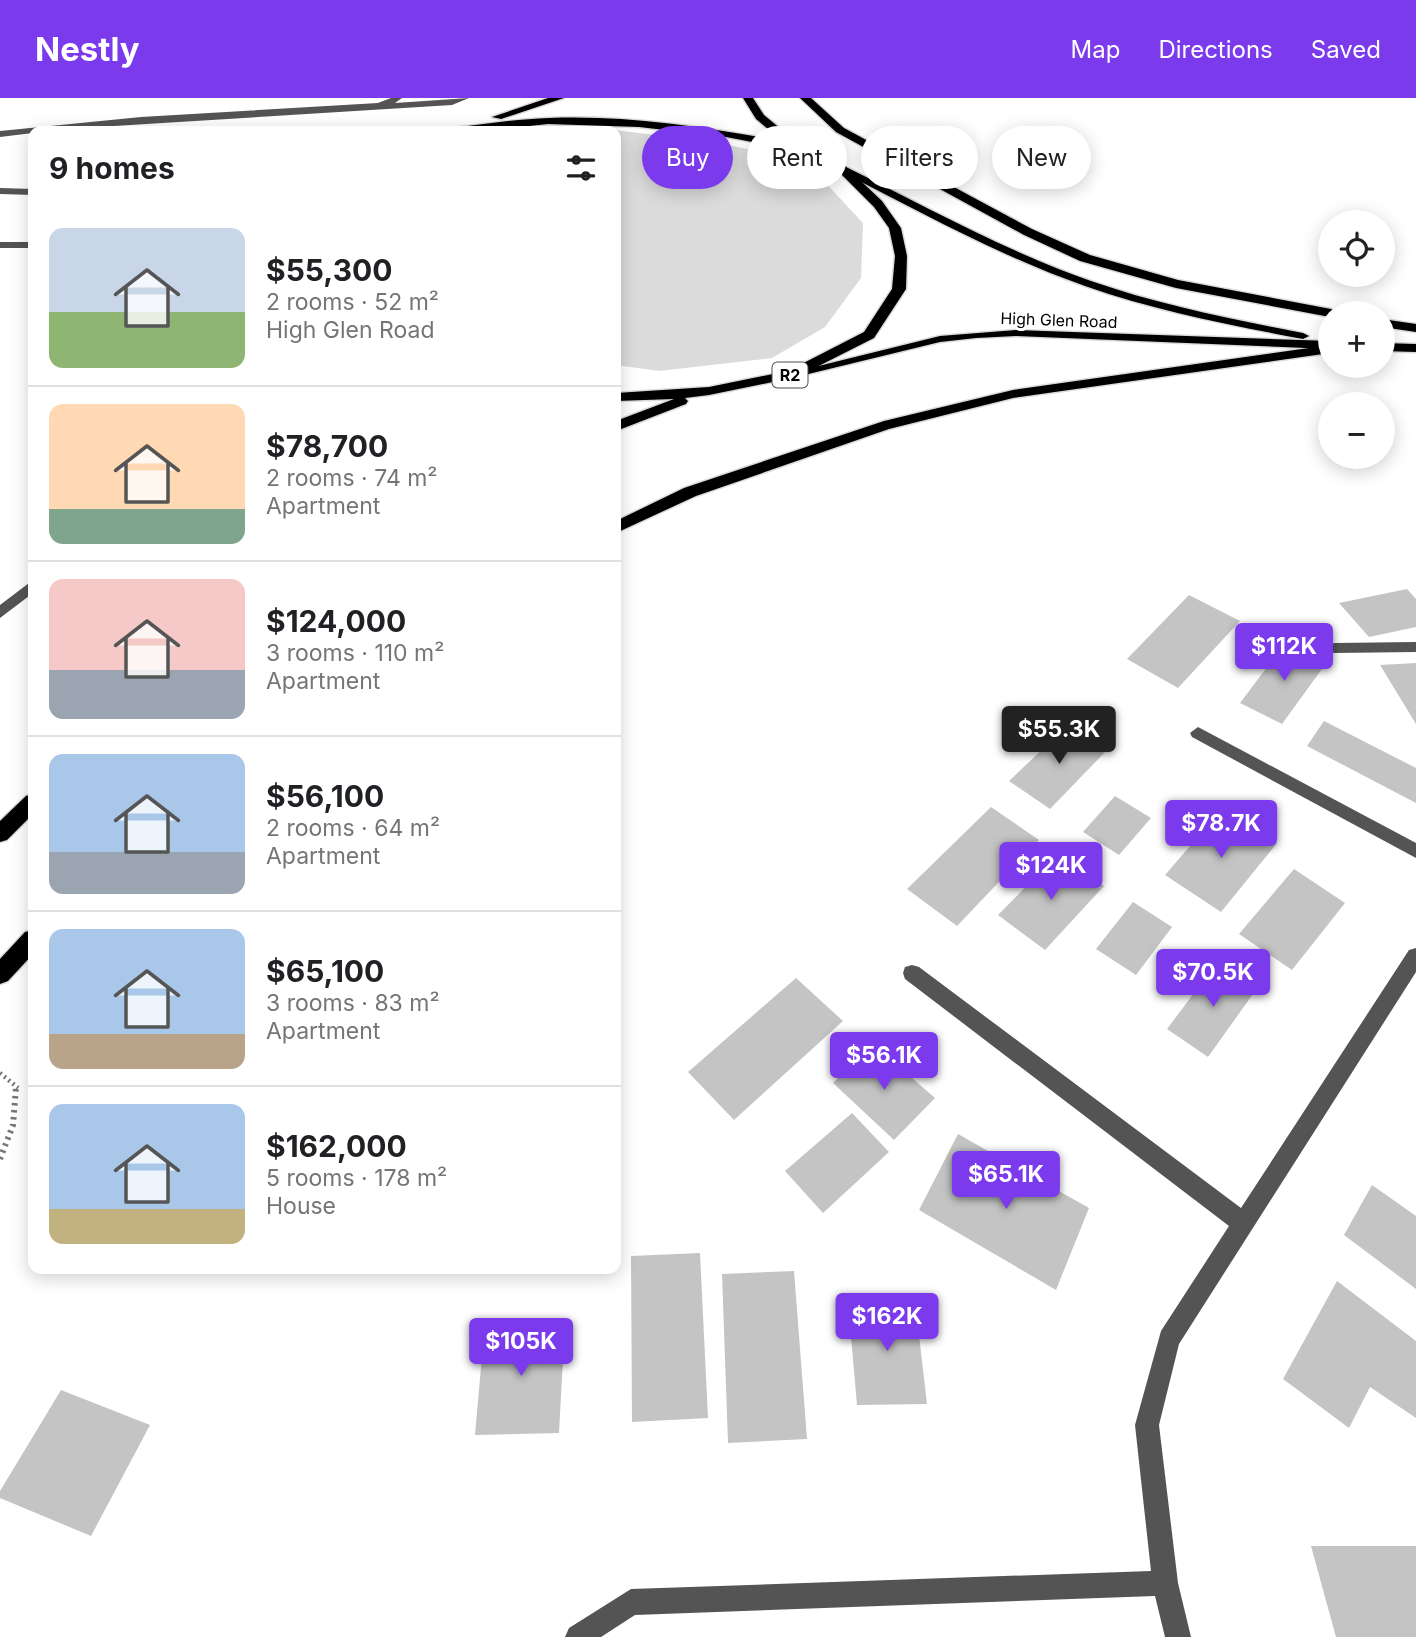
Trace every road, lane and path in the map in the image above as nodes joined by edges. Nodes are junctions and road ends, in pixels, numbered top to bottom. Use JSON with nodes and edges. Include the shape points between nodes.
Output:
{"nodes":[{"id":1,"x":398,"y":98,"type":"edge"},
{"id":2,"x":465,"y":98,"type":"edge"},
{"id":3,"x":559,"y":98,"type":"edge"},
{"id":4,"x":748,"y":98,"type":"edge"},
{"id":5,"x":805,"y":98,"type":"edge"},
{"id":6,"x":380,"y":106,"type":"junction"},
{"id":7,"x":81,"y":126,"type":"edge"},
{"id":8,"x":467,"y":126,"type":"edge"},
{"id":9,"x":499,"y":126,"type":"edge"},
{"id":10,"x":771,"y":126,"type":"edge"},
{"id":11,"x":28,"y":131,"type":"edge"},
{"id":12,"x":0,"y":134,"type":"edge"},
{"id":13,"x":747,"y":138,"type":"edge"},
{"id":14,"x":847,"y":171,"type":"edge"},
{"id":15,"x":847,"y":174,"type":"edge"},
{"id":16,"x":0,"y":191,"type":"edge"},
{"id":17,"x":28,"y":192,"type":"edge"},
{"id":18,"x":0,"y":245,"type":"edge"},
{"id":19,"x":28,"y":245,"type":"edge"},
{"id":20,"x":1318,"y":311,"type":"edge"},
{"id":21,"x":1395,"y":325,"type":"edge"},
{"id":22,"x":1416,"y":328,"type":"edge"},
{"id":23,"x":1318,"y":342,"type":"edge"},
{"id":24,"x":1318,"y":345,"type":"edge"},
{"id":25,"x":1318,"y":347,"type":"edge"},
{"id":26,"x":1395,"y":347,"type":"edge"},
{"id":27,"x":1416,"y":348,"type":"edge"},
{"id":28,"x":792,"y":374,"type":"junction"},
{"id":29,"x":709,"y":391,"type":"junction"},
{"id":30,"x":621,"y":397,"type":"edge"},
{"id":31,"x":621,"y":424,"type":"edge"},
{"id":32,"x":621,"y":526,"type":"edge"},
{"id":33,"x":28,"y":589,"type":"edge"},
{"id":34,"x":0,"y":613,"type":"edge"},
{"id":35,"x":1416,"y":647,"type":"edge"},
{"id":36,"x":1335,"y":648,"type":"dead end"},
{"id":37,"x":1198,"y":733,"type":"dead end"},
{"id":38,"x":28,"y":807,"type":"edge"},
{"id":39,"x":0,"y":834,"type":"edge"},
{"id":40,"x":1416,"y":851,"type":"edge"},
{"id":41,"x":28,"y":944,"type":"edge"},
{"id":42,"x":1416,"y":956,"type":"edge"},
{"id":43,"x":0,"y":974,"type":"edge"},
{"id":44,"x":912,"y":974,"type":"dead end"},
{"id":45,"x":0,"y":1073,"type":"edge"},
{"id":46,"x":0,"y":1158,"type":"edge"},
{"id":47,"x":1244,"y":1224,"type":"junction"},
{"id":48,"x":1166,"y":1583,"type":"junction"},
{"id":49,"x":578,"y":1637,"type":"edge"},
{"id":50,"x":1178,"y":1637,"type":"edge"}],
"edges":[{"from":1,"to":6,"type":"street"},
{"from":2,"to":6,"type":"street"},
{"from":3,"to":8,"type":"highway","number":"R2"},
{"from":4,"to":10,"type":"highway","number":"R2"},
{"from":5,"to":20,"type":"highway","via":[[840,130],[1085,258],[1176,284]]},
{"from":6,"to":7,"type":"street"},
{"from":9,"to":13,"type":"highway","number":"R2","via":[[548,121],[639,124]]},
{"from":11,"to":12,"type":"street"},
{"from":14,"to":23,"type":"main road","name":"High Glen Road","via":[[1087,284]]},
{"from":15,"to":28,"type":"highway","number":"R2","via":[[895,228],[901,256],[899,289],[869,335]]},
{"from":16,"to":17,"type":"street"},
{"from":18,"to":19,"type":"street"},
{"from":21,"to":22,"type":"highway"},
{"from":24,"to":28,"type":"main road","name":"High Glen Road","via":[[976,335],[940,339]]},
{"from":25,"to":32,"type":"highway","via":[[1013,394],[910,420],[690,492]]},
{"from":26,"to":27,"type":"main road"},
{"from":28,"to":29,"type":"highway","number":"R2"},
{"from":29,"to":30,"type":"highway","number":"R2"},
{"from":29,"to":31,"type":"highway","number":"R2"},
{"from":33,"to":34,"type":"street"},
{"from":35,"to":36,"type":"street"},
{"from":37,"to":40,"type":"street"},
{"from":38,"to":39,"type":"highway"},
{"from":41,"to":43,"type":"highway"},
{"from":42,"to":47,"type":"street"},
{"from":44,"to":47,"type":"street"},
{"from":45,"to":46,"type":"path","via":[[18,1088],[12,1131]]},
{"from":47,"to":48,"type":"street","via":[[1169,1339],[1147,1425]]},
{"from":48,"to":49,"type":"street","via":[[631,1602]]},
{"from":48,"to":50,"type":"street"}]}
